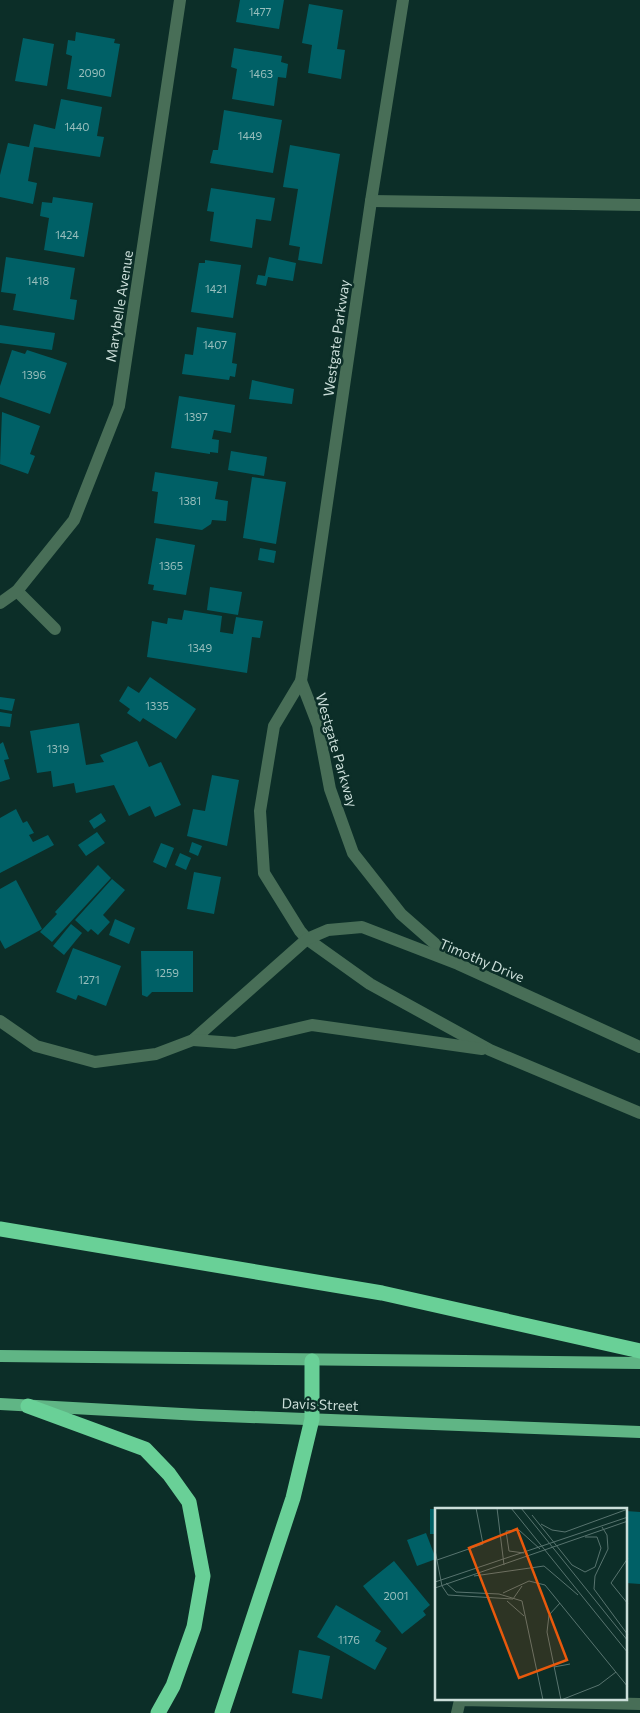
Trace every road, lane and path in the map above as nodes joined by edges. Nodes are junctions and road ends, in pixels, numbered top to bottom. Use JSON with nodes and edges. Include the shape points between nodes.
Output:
{"nodes":[{"id":1,"x":180,"y":0,"type":"edge"},
{"id":2,"x":403,"y":0,"type":"edge"},
{"id":3,"x":371,"y":201,"type":"junction"},
{"id":4,"x":640,"y":205,"type":"edge"},
{"id":5,"x":17,"y":591,"type":"junction"},
{"id":6,"x":0,"y":603,"type":"edge"},
{"id":7,"x":55,"y":629,"type":"dead end"},
{"id":8,"x":301,"y":681,"type":"junction"},
{"id":9,"x":307,"y":939,"type":"junction"},
{"id":10,"x":458,"y":964,"type":"junction"},
{"id":11,"x":0,"y":1021,"type":"edge"},
{"id":12,"x":193,"y":1040,"type":"junction"},
{"id":13,"x":640,"y":1047,"type":"edge"},
{"id":14,"x":490,"y":1050,"type":"junction"},
{"id":15,"x":640,"y":1113,"type":"edge"},
{"id":16,"x":0,"y":1229,"type":"edge"},
{"id":17,"x":640,"y":1351,"type":"edge"},
{"id":18,"x":0,"y":1356,"type":"edge"},
{"id":19,"x":312,"y":1361,"type":"junction"},
{"id":20,"x":640,"y":1363,"type":"edge"},
{"id":21,"x":0,"y":1404,"type":"edge"},
{"id":22,"x":28,"y":1406,"type":"junction"},
{"id":23,"x":312,"y":1419,"type":"junction"},
{"id":24,"x":640,"y":1432,"type":"edge"},
{"id":25,"x":460,"y":1700,"type":"edge"},
{"id":26,"x":640,"y":1704,"type":"edge"},
{"id":27,"x":158,"y":1713,"type":"edge"},
{"id":28,"x":222,"y":1713,"type":"edge"},
{"id":29,"x":457,"y":1713,"type":"edge"}],
"edges":[{"from":1,"to":5,"type":"street","name":"Marybelle Avenue","via":[[119,406],[74,520]]},
{"from":2,"to":3,"type":"street","name":"Westgate Parkway"},
{"from":3,"to":4,"type":"street"},
{"from":3,"to":8,"type":"street","name":"Westgate Parkway"},
{"from":5,"to":6,"type":"street","name":"Marybelle Avenue"},
{"from":5,"to":7,"type":"street"},
{"from":8,"to":9,"type":"street","name":"Westgate Parkway","via":[[274,726],[260,811],[264,873]]},
{"from":8,"to":10,"type":"street","name":"Westgate Parkway","via":[[318,725],[330,789],[354,853],[401,914]]},
{"from":9,"to":10,"type":"street","name":"Timothy Drive","via":[[328,930],[362,927]]},
{"from":9,"to":12,"type":"street","name":"Timothy Drive"},
{"from":9,"to":14,"type":"street","name":"Timothy Drive","via":[[370,984]]},
{"from":10,"to":13,"type":"street","name":"Timothy Drive"},
{"from":11,"to":12,"type":"street","name":"Timothy Drive","via":[[36,1046],[95,1062],[156,1054]]},
{"from":12,"to":14,"type":"street","name":"Timothy Drive","via":[[235,1043],[312,1025]]},
{"from":14,"to":15,"type":"street","name":"Timothy Drive"},
{"from":16,"to":17,"type":"highway","via":[[382,1293]]},
{"from":18,"to":19,"type":"main road"},
{"from":19,"to":20,"type":"main road"},
{"from":19,"to":23,"type":"highway"},
{"from":21,"to":22,"type":"main road","name":"Davis Street"},
{"from":22,"to":23,"type":"main road","name":"Davis Street"},
{"from":22,"to":27,"type":"highway","via":[[145,1449],[189,1502],[203,1576],[194,1627],[173,1686]]},
{"from":23,"to":24,"type":"main road","name":"Davis Street"},
{"from":23,"to":28,"type":"highway","via":[[293,1498]]},
{"from":25,"to":26,"type":"street"},
{"from":25,"to":29,"type":"street"}]}
